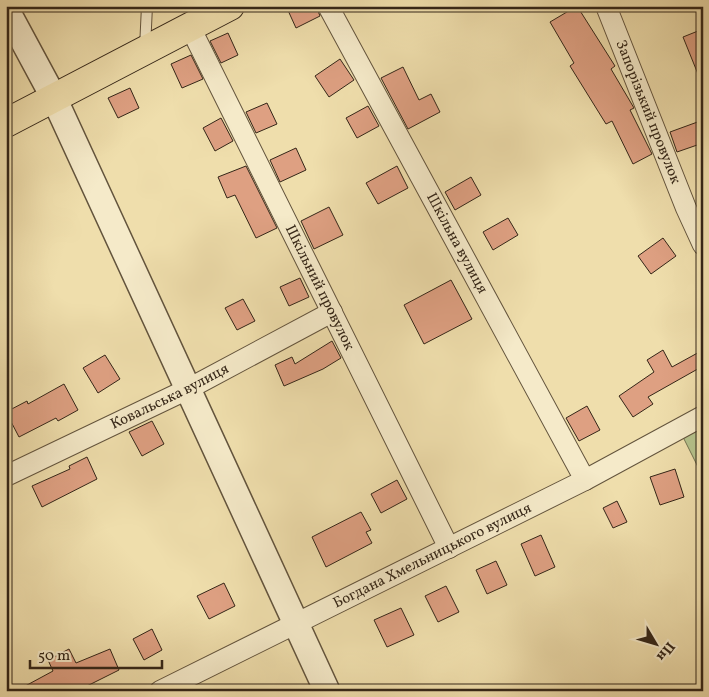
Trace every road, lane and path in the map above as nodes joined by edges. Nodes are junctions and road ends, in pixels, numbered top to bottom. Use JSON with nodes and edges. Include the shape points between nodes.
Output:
{"nodes":[{"id":1,"x":147,"y":6,"type":"edge"},
{"id":2,"x":230,"y":6,"type":"edge"},
{"id":3,"x":328,"y":6,"type":"edge"},
{"id":4,"x":606,"y":6,"type":"edge"},
{"id":5,"x":6,"y":9,"type":"edge"},
{"id":6,"x":190,"y":28,"type":"junction"},
{"id":7,"x":145,"y":51,"type":"junction"},
{"id":8,"x":54,"y":98,"type":"junction"},
{"id":9,"x":6,"y":123,"type":"edge"},
{"id":10,"x":703,"y":245,"type":"edge"},
{"id":11,"x":332,"y":312,"type":"junction"},
{"id":12,"x":188,"y":389,"type":"junction"},
{"id":13,"x":703,"y":416,"type":"edge"},
{"id":14,"x":6,"y":476,"type":"edge"},
{"id":15,"x":585,"y":480,"type":"junction"},
{"id":16,"x":449,"y":548,"type":"junction"},
{"id":17,"x":296,"y":624,"type":"junction"},
{"id":18,"x":160,"y":691,"type":"edge"},
{"id":19,"x":327,"y":691,"type":"edge"}],
"edges":[{"from":1,"to":7,"type":"lane"},
{"from":2,"to":6,"type":"main road"},
{"from":3,"to":15,"type":"street","name":"Шкільна вулиця"},
{"from":4,"to":10,"type":"street","name":"Запорізький провулок"},
{"from":5,"to":8,"type":"street"},
{"from":6,"to":7,"type":"main road"},
{"from":6,"to":11,"type":"street","name":"Шкільний провулок"},
{"from":7,"to":8,"type":"main road"},
{"from":8,"to":9,"type":"main road"},
{"from":8,"to":12,"type":"street"},
{"from":11,"to":12,"type":"street","name":"Ковальська вулиця"},
{"from":11,"to":16,"type":"street","name":"Шкільний провулок"},
{"from":12,"to":14,"type":"street","name":"Ковальська вулиця"},
{"from":12,"to":17,"type":"street"},
{"from":13,"to":15,"type":"street","name":"Богдана Хмельницького вулиця"},
{"from":15,"to":16,"type":"street","name":"Богдана Хмельницького вулиця"},
{"from":16,"to":17,"type":"street","name":"Богдана Хмельницького вулиця"},
{"from":17,"to":18,"type":"street","name":"Богдана Хмельницького вулиця"},
{"from":17,"to":19,"type":"street"}]}
